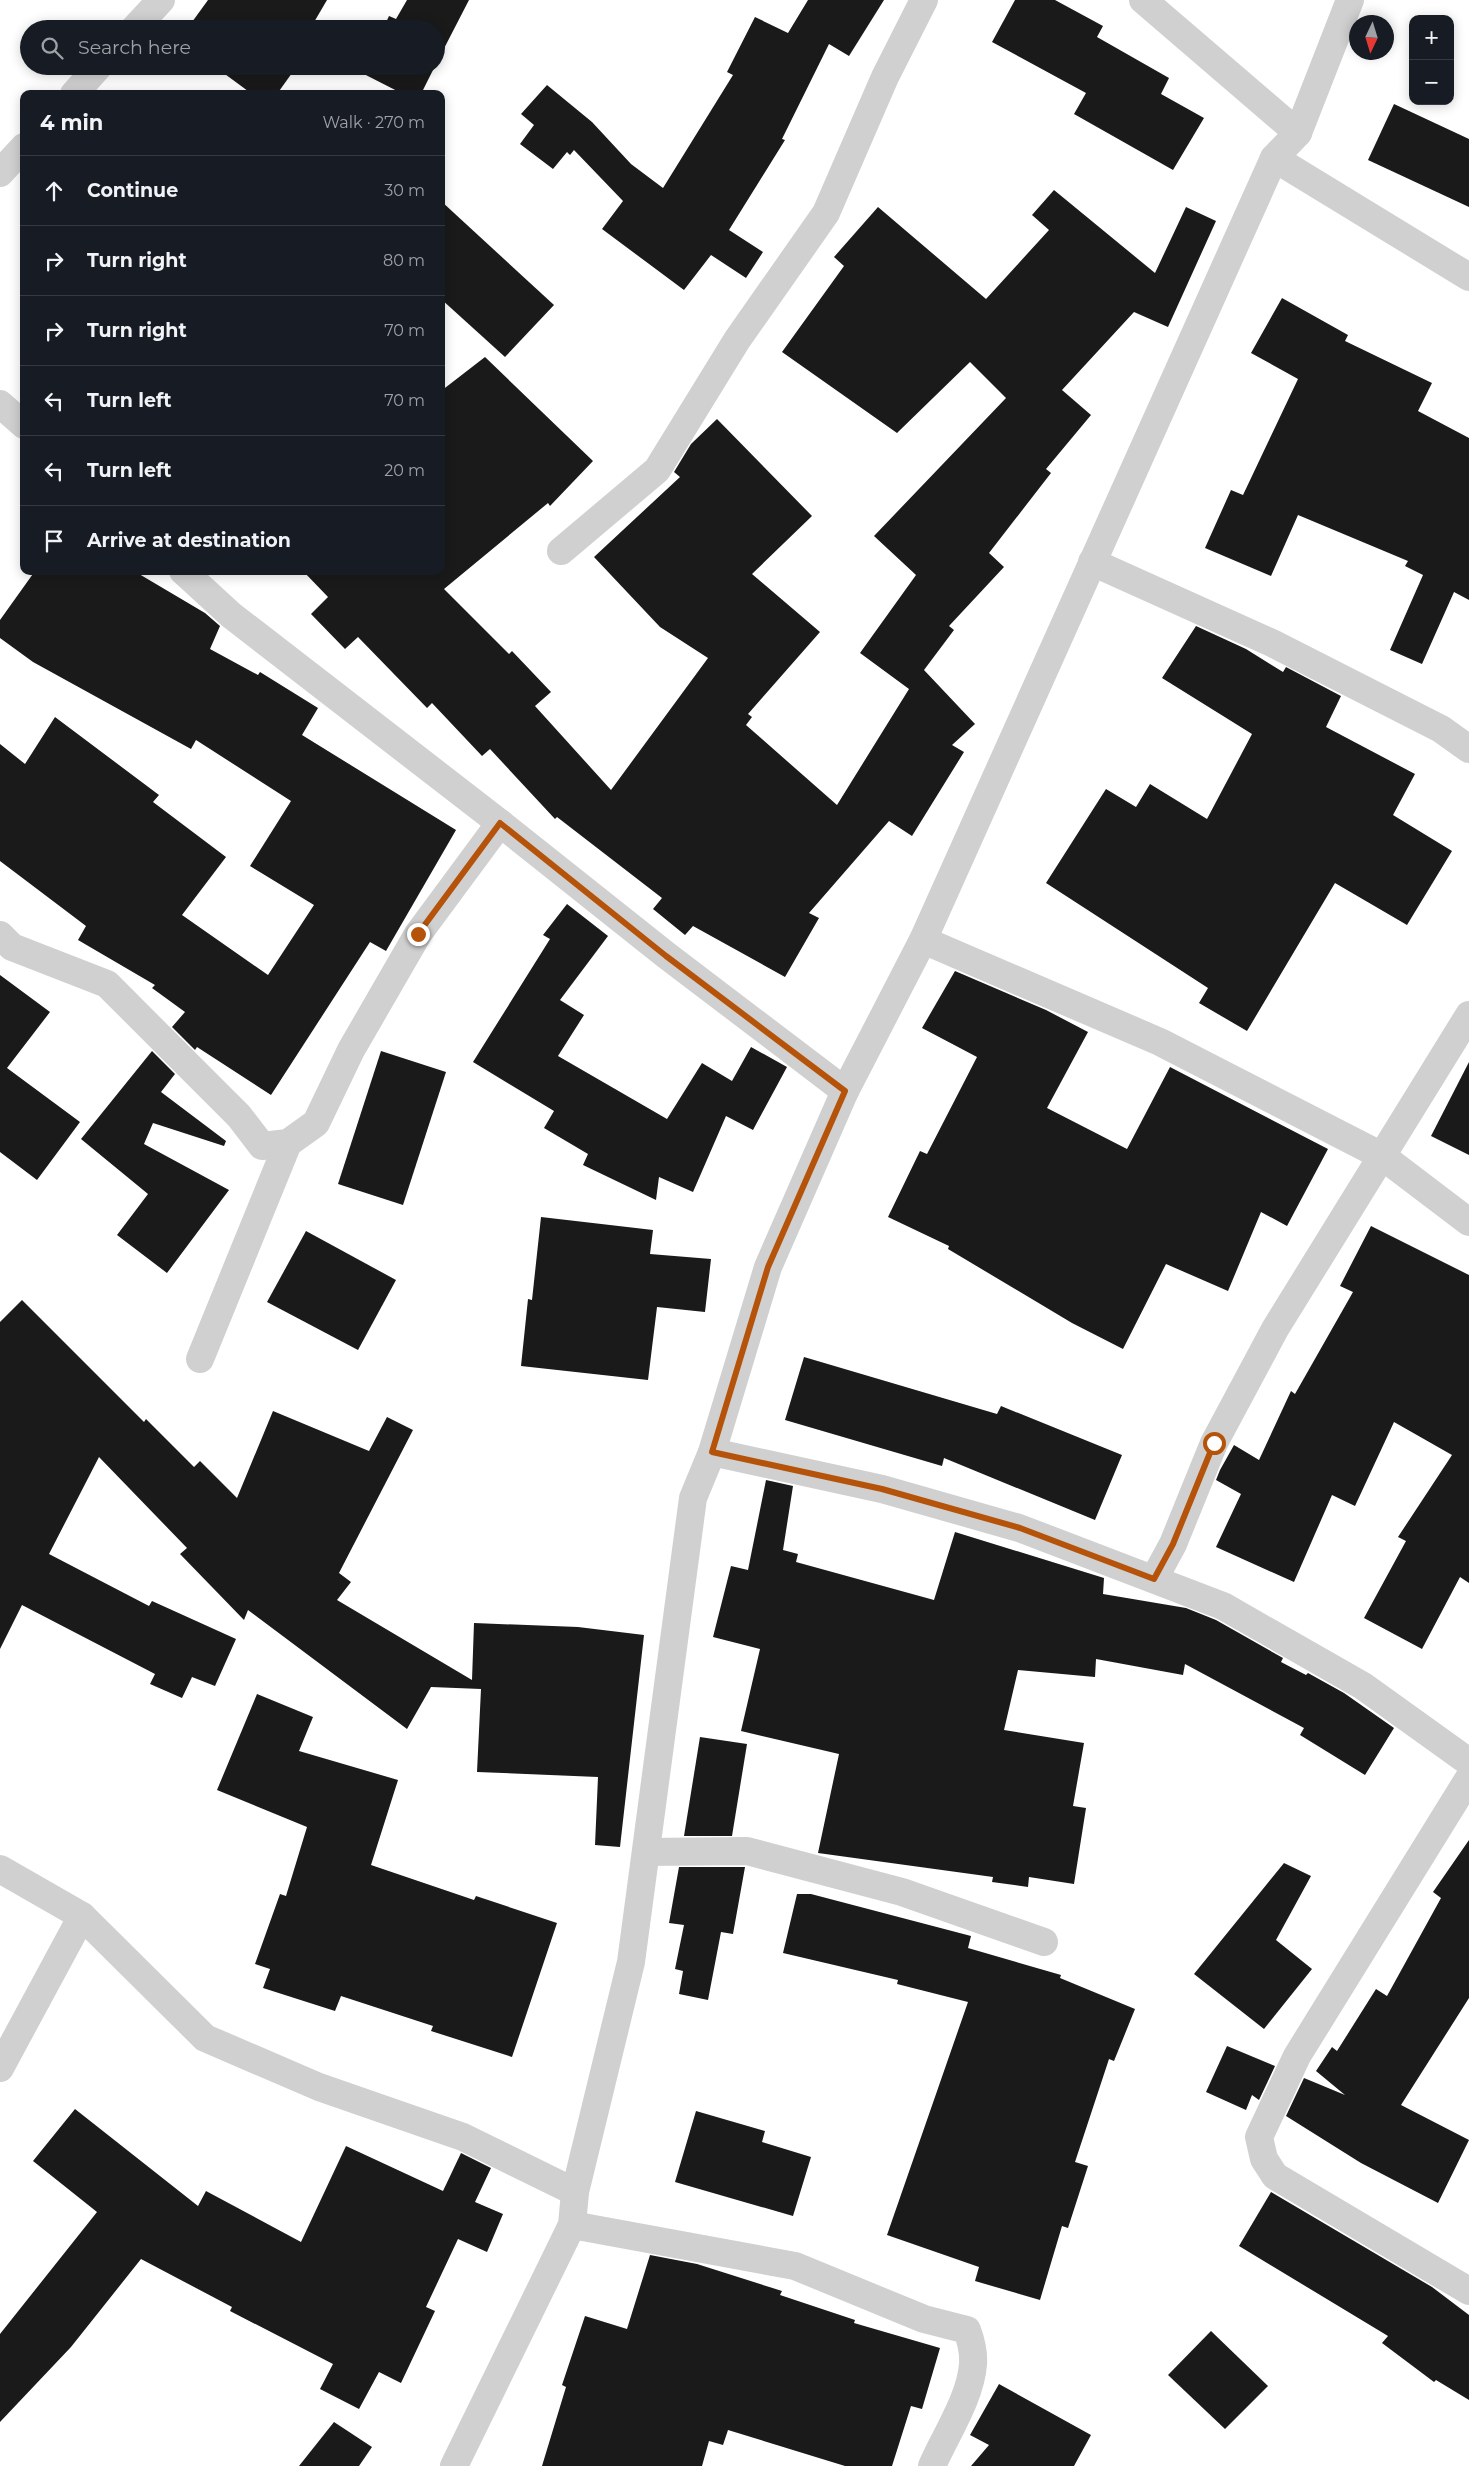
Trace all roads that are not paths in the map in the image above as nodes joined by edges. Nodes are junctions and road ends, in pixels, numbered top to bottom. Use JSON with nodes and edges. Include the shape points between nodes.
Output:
{"nodes":[{"id":1,"x":161,"y":0,"type":"edge"},
{"id":2,"x":924,"y":0,"type":"edge"},
{"id":3,"x":1143,"y":0,"type":"edge"},
{"id":4,"x":1350,"y":0,"type":"edge"},
{"id":5,"x":142,"y":20,"type":"edge"},
{"id":6,"x":91,"y":75,"type":"edge"},
{"id":7,"x":78,"y":90,"type":"edge"},
{"id":8,"x":1298,"y":133,"type":"junction"},
{"id":9,"x":20,"y":151,"type":"edge"},
{"id":10,"x":1274,"y":158,"type":"junction"},
{"id":11,"x":0,"y":173,"type":"edge"},
{"id":12,"x":1469,"y":277,"type":"edge"},
{"id":13,"x":0,"y":404,"type":"edge"},
{"id":14,"x":20,"y":422,"type":"edge"},
{"id":15,"x":561,"y":551,"type":"dead end"},
{"id":16,"x":1092,"y":562,"type":"junction"},
{"id":17,"x":187,"y":575,"type":"edge"},
{"id":18,"x":1469,"y":749,"type":"edge"},
{"id":19,"x":500,"y":823,"type":"junction"},
{"id":20,"x":0,"y":935,"type":"edge"},
{"id":21,"x":923,"y":940,"type":"junction"},
{"id":22,"x":1469,"y":1015,"type":"edge"},
{"id":23,"x":845,"y":1091,"type":"junction"},
{"id":24,"x":288,"y":1143,"type":"junction"},
{"id":25,"x":1382,"y":1156,"type":"junction"},
{"id":26,"x":1469,"y":1222,"type":"edge"},
{"id":27,"x":200,"y":1359,"type":"dead end"},
{"id":28,"x":712,"y":1452,"type":"junction"},
{"id":29,"x":1154,"y":1579,"type":"junction"},
{"id":30,"x":1469,"y":1762,"type":"edge"},
{"id":31,"x":1469,"y":1778,"type":"edge"},
{"id":32,"x":646,"y":1852,"type":"junction"},
{"id":33,"x":0,"y":1870,"type":"edge"},
{"id":34,"x":82,"y":1916,"type":"junction"},
{"id":35,"x":1044,"y":1942,"type":"dead end"},
{"id":36,"x":0,"y":2068,"type":"edge"},
{"id":37,"x":575,"y":2192,"type":"junction"},
{"id":38,"x":572,"y":2225,"type":"junction"},
{"id":39,"x":1469,"y":2291,"type":"edge"},
{"id":40,"x":454,"y":2466,"type":"edge"},
{"id":41,"x":932,"y":2466,"type":"edge"}],
"edges":[{"from":1,"to":5,"type":"street"},
{"from":2,"to":15,"type":"street","via":[[885,77],[826,213],[737,340],[657,470]]},
{"from":3,"to":8,"type":"street"},
{"from":4,"to":8,"type":"street"},
{"from":6,"to":7,"type":"street"},
{"from":8,"to":10,"type":"street"},
{"from":9,"to":11,"type":"street"},
{"from":10,"to":12,"type":"street"},
{"from":10,"to":16,"type":"street"},
{"from":13,"to":14,"type":"street"},
{"from":16,"to":18,"type":"street","via":[[1272,643],[1441,728]]},
{"from":16,"to":21,"type":"street"},
{"from":17,"to":19,"type":"street","via":[[231,615]]},
{"from":19,"to":23,"type":"street","via":[[666,956]]},
{"from":19,"to":24,"type":"street","via":[[418,934],[351,1050],[316,1123]]},
{"from":20,"to":24,"type":"street","via":[[12,948],[107,984],[239,1116],[262,1146]]},
{"from":21,"to":23,"type":"street"},
{"from":21,"to":25,"type":"street","via":[[1160,1042]]},
{"from":22,"to":25,"type":"street"},
{"from":23,"to":28,"type":"street","via":[[768,1267]]},
{"from":24,"to":27,"type":"street"},
{"from":25,"to":26,"type":"street"},
{"from":25,"to":29,"type":"street","via":[[1275,1329],[1214,1443],[1173,1544]]},
{"from":28,"to":29,"type":"street","via":[[882,1489],[1020,1528]]},
{"from":28,"to":32,"type":"street","via":[[693,1498]]},
{"from":29,"to":30,"type":"street","via":[[1223,1606],[1346,1677]]},
{"from":31,"to":39,"type":"street","via":[[1297,2056],[1259,2137],[1264,2159],[1275,2176]]},
{"from":32,"to":35,"type":"street","via":[[747,1851],[902,1892]]},
{"from":32,"to":37,"type":"street","via":[[631,1962]]},
{"from":33,"to":34,"type":"street"},
{"from":34,"to":36,"type":"street"},
{"from":34,"to":37,"type":"street","via":[[205,2038],[319,2087],[463,2137]]},
{"from":37,"to":38,"type":"street"},
{"from":38,"to":40,"type":"street"},
{"from":38,"to":41,"type":"street","via":[[795,2266],[924,2318],[967,2330],[973,2365],[968,2389]]}]}
